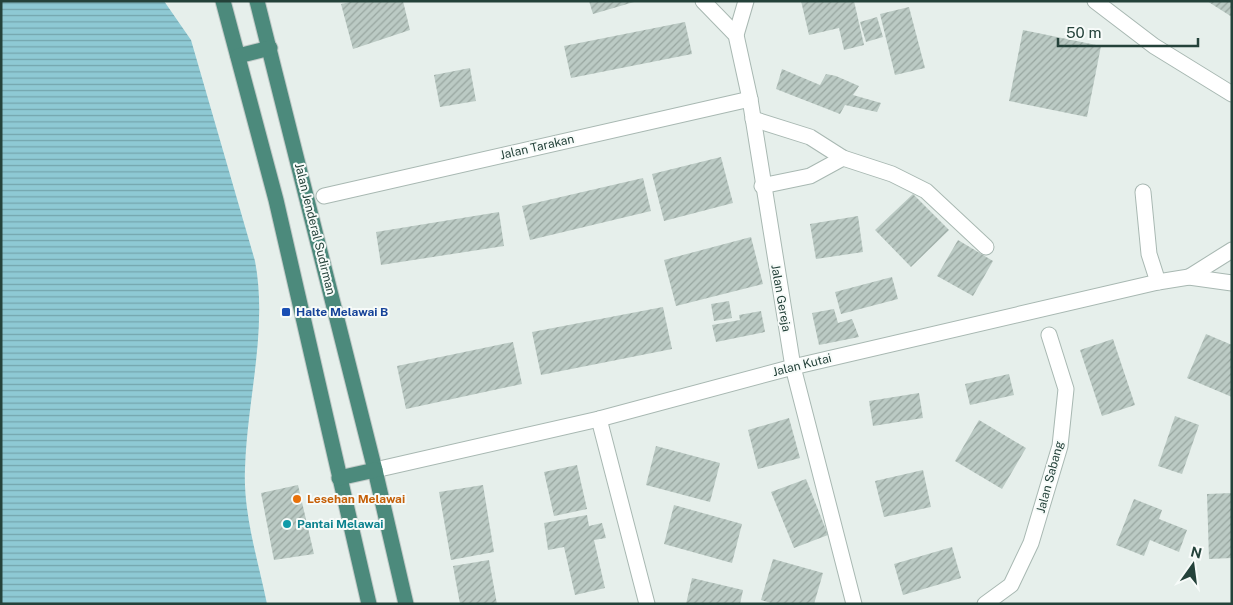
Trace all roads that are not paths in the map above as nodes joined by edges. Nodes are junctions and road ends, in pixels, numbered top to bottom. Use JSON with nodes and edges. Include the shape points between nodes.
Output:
{"nodes":[{"id":1,"x":223,"y":1,"type":"edge"},
{"id":2,"x":257,"y":1,"type":"edge"},
{"id":3,"x":703,"y":1,"type":"edge"},
{"id":4,"x":746,"y":1,"type":"edge"},
{"id":5,"x":1095,"y":1,"type":"edge"},
{"id":6,"x":736,"y":35,"type":"junction"},
{"id":7,"x":270,"y":48,"type":"junction"},
{"id":8,"x":238,"y":56,"type":"junction"},
{"id":9,"x":1232,"y":94,"type":"edge"},
{"id":10,"x":750,"y":99,"type":"junction"},
{"id":11,"x":753,"y":119,"type":"junction"},
{"id":12,"x":843,"y":158,"type":"junction"},
{"id":13,"x":762,"y":186,"type":"junction"},
{"id":14,"x":1143,"y":192,"type":"dead end"},
{"id":15,"x":324,"y":196,"type":"dead end"},
{"id":16,"x":986,"y":247,"type":"dead end"},
{"id":17,"x":1232,"y":250,"type":"edge"},
{"id":18,"x":1189,"y":277,"type":"junction"},
{"id":19,"x":1158,"y":282,"type":"junction"},
{"id":20,"x":1232,"y":283,"type":"edge"},
{"id":21,"x":1050,"y":335,"type":"dead end"},
{"id":22,"x":793,"y":367,"type":"junction"},
{"id":23,"x":599,"y":419,"type":"junction"},
{"id":24,"x":375,"y":470,"type":"junction"},
{"id":25,"x":339,"y":478,"type":"junction"},
{"id":26,"x":369,"y":604,"type":"edge"},
{"id":27,"x":406,"y":604,"type":"edge"},
{"id":28,"x":647,"y":604,"type":"edge"},
{"id":29,"x":854,"y":604,"type":"edge"},
{"id":30,"x":985,"y":604,"type":"edge"}],
"edges":[{"from":1,"to":8,"type":"highway"},
{"from":2,"to":7,"type":"highway","name":"Jalan Jenderal Sudirman"},
{"from":3,"to":6,"type":"street"},
{"from":4,"to":6,"type":"street"},
{"from":5,"to":9,"type":"street","via":[[1154,46]]},
{"from":6,"to":10,"type":"street","name":"Jalan Gereja"},
{"from":7,"to":8,"type":"highway"},
{"from":7,"to":24,"type":"highway","name":"Jalan Jenderal Sudirman"},
{"from":8,"to":25,"type":"highway","via":[[276,200]]},
{"from":10,"to":11,"type":"street","name":"Jalan Gereja"},
{"from":10,"to":15,"type":"street","name":"Jalan Tarakan"},
{"from":11,"to":12,"type":"street","via":[[810,137]]},
{"from":11,"to":13,"type":"street","name":"Jalan Gereja"},
{"from":12,"to":13,"type":"street","via":[[810,176]]},
{"from":12,"to":16,"type":"street","via":[[892,174],[926,191]]},
{"from":13,"to":22,"type":"street","name":"Jalan Gereja"},
{"from":14,"to":19,"type":"street","via":[[1149,254]]},
{"from":17,"to":18,"type":"street"},
{"from":18,"to":19,"type":"street","name":"Jalan Kutai"},
{"from":18,"to":20,"type":"street","name":"Jalan Kutai"},
{"from":19,"to":22,"type":"street","name":"Jalan Kutai"},
{"from":21,"to":30,"type":"street","name":"Jalan Sabang","via":[[1066,389],[1060,446],[1031,543],[1011,585]]},
{"from":22,"to":23,"type":"street","name":"Jalan Kutai"},
{"from":22,"to":29,"type":"street","name":"Jalan Gereja"},
{"from":23,"to":24,"type":"street","name":"Jalan Kutai"},
{"from":23,"to":28,"type":"street"},
{"from":24,"to":25,"type":"highway"},
{"from":24,"to":27,"type":"highway","name":"Jalan Jenderal Sudirman"},
{"from":25,"to":26,"type":"highway"}]}
